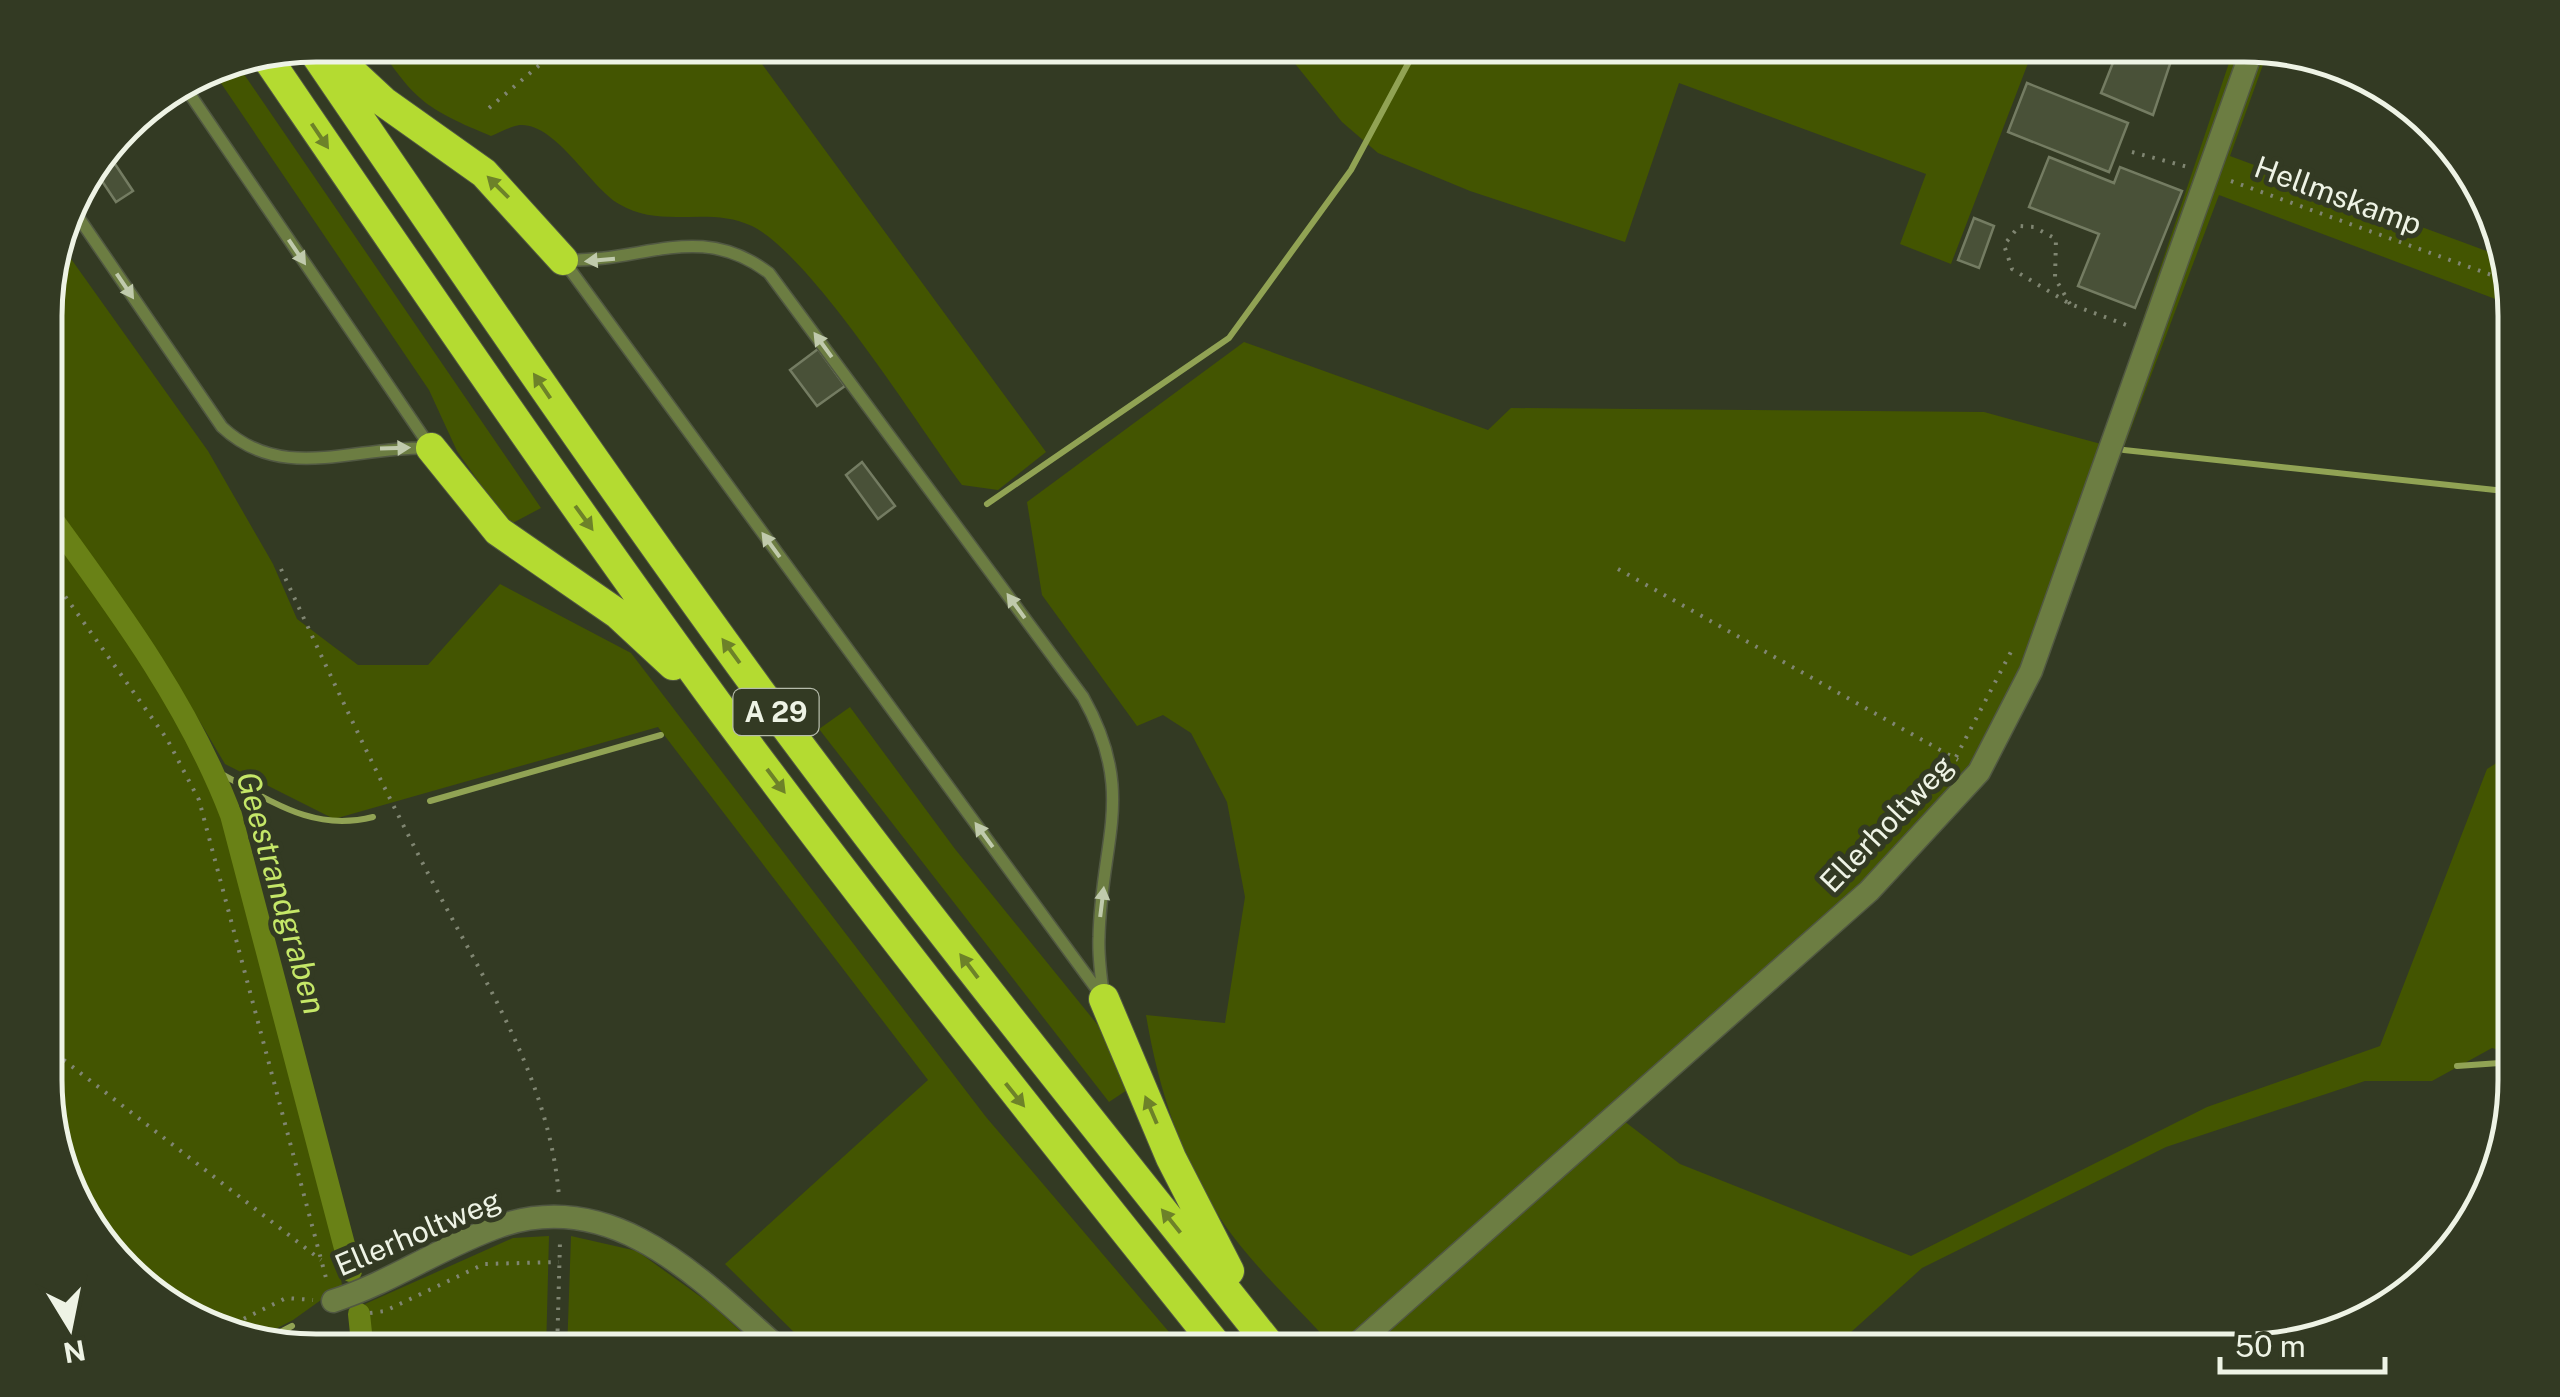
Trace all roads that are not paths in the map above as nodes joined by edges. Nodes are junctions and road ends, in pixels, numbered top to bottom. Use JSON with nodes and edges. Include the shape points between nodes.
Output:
{"nodes":[{"id":1,"x":322,"y":63,"type":"edge"},
{"id":2,"x":342,"y":63,"type":"edge"},
{"id":3,"x":2248,"y":63,"type":"edge"},
{"id":4,"x":273,"y":66,"type":"edge"},
{"id":5,"x":191,"y":96,"type":"edge"},
{"id":6,"x":81,"y":222,"type":"edge"},
{"id":7,"x":563,"y":260,"type":"junction"},
{"id":8,"x":430,"y":448,"type":"junction"},
{"id":9,"x":725,"y":714,"type":"junction"},
{"id":10,"x":1104,"y":999,"type":"junction"},
{"id":11,"x":336,"y":1300,"type":"road end"},
{"id":12,"x":762,"y":1334,"type":"edge"},
{"id":13,"x":1208,"y":1334,"type":"edge"},
{"id":14,"x":1261,"y":1334,"type":"edge"},
{"id":15,"x":1265,"y":1334,"type":"edge"},
{"id":16,"x":1368,"y":1334,"type":"edge"}],
"edges":[{"from":14,"to":1,"type":"highway","number":"A 29","one_way":true,"via":[[760,691]]},
{"from":7,"to":2,"type":"highway","one_way":true,"via":[[484,173],[384,102]]},
{"from":3,"to":16,"type":"street","name":"Ellerholtweg","via":[[2031,671],[1980,772],[1856,903]]},
{"from":4,"to":9,"type":"highway","number":"A 29","one_way":true},
{"from":5,"to":8,"type":"lane","one_way":true},
{"from":6,"to":8,"type":"lane","one_way":true,"via":[[238,442],[257,454],[301,459]]},
{"from":10,"to":7,"type":"lane","one_way":true},
{"from":10,"to":7,"type":"lane","one_way":true,"via":[[1098,938],[1115,784],[1097,722],[1071,682],[769,274],[742,253],[710,244],[592,262]]},
{"from":8,"to":9,"type":"highway","via":[[498,531],[618,614]]},
{"from":9,"to":13,"type":"highway","number":"A 29","one_way":true,"via":[[973,1042]]},
{"from":15,"to":10,"type":"highway","one_way":true,"via":[[1200,1219]]},
{"from":11,"to":12,"type":"street","name":"Ellerholtweg","via":[[503,1225],[560,1218],[644,1238]]}]}
